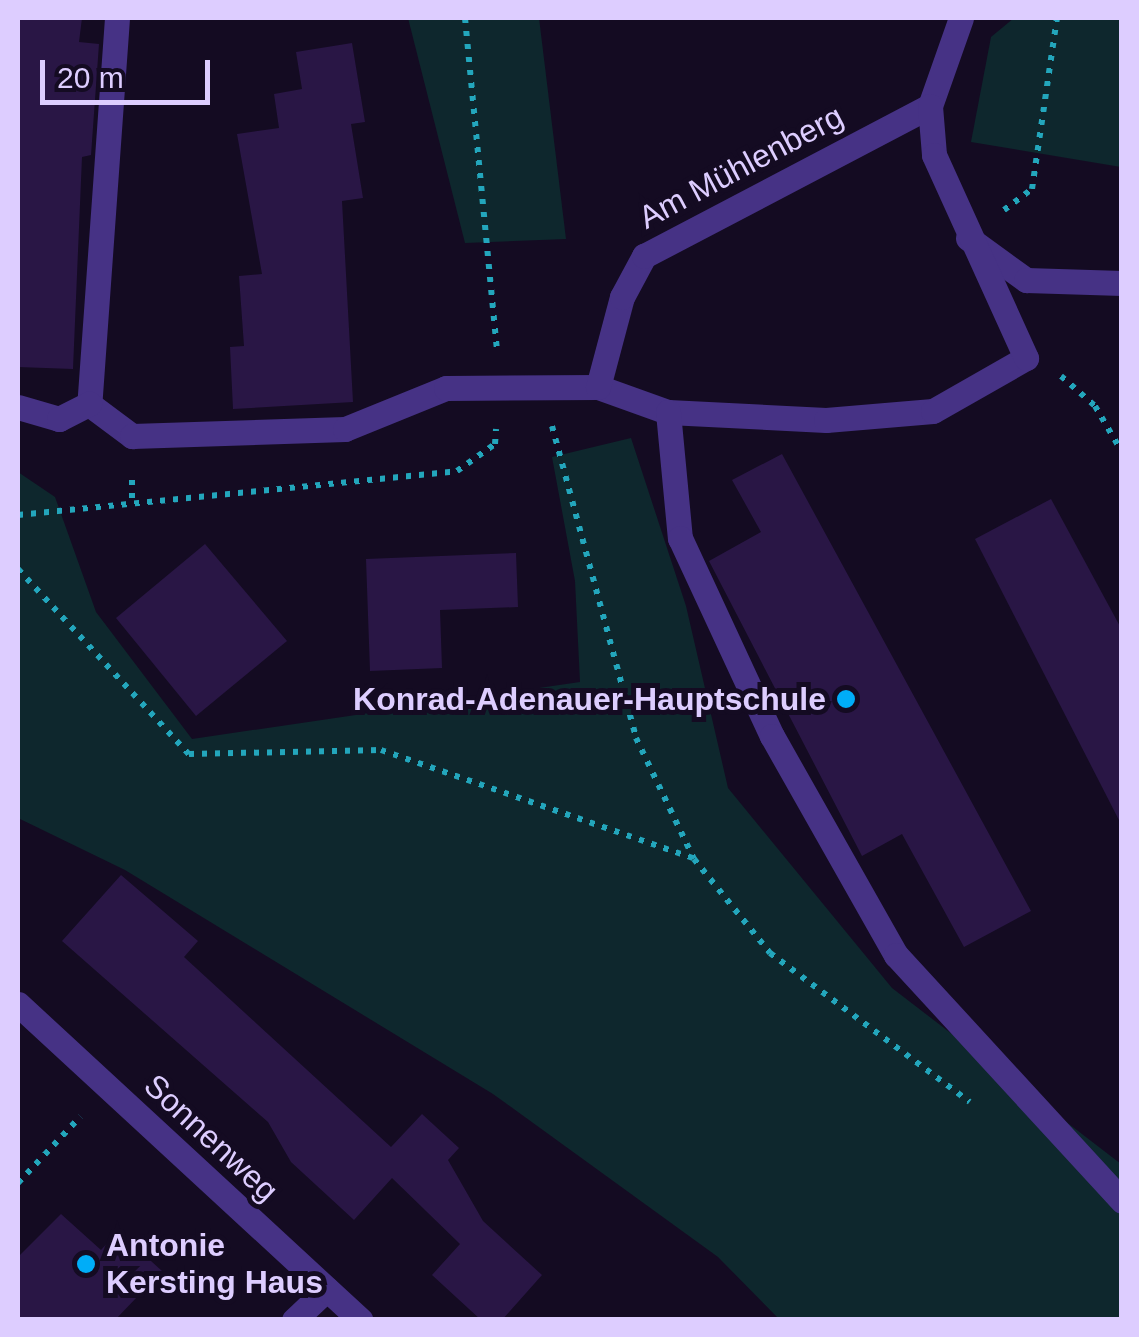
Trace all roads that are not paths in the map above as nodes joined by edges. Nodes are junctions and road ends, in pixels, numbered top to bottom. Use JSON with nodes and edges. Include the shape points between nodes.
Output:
{"nodes":[{"id":1,"x":117,"y":18,"type":"edge"},
{"id":2,"x":960,"y":18,"type":"edge"},
{"id":3,"x":930,"y":106,"type":"junction"},
{"id":4,"x":968,"y":238,"type":"junction"},
{"id":5,"x":1122,"y":283,"type":"edge"},
{"id":6,"x":598,"y":387,"type":"junction"},
{"id":7,"x":90,"y":404,"type":"junction"},
{"id":8,"x":18,"y":407,"type":"edge"},
{"id":9,"x":668,"y":412,"type":"junction"},
{"id":10,"x":18,"y":1004,"type":"edge"},
{"id":11,"x":1122,"y":1201,"type":"edge"},
{"id":12,"x":327,"y":1289,"type":"junction"},
{"id":13,"x":294,"y":1320,"type":"edge"},
{"id":14,"x":360,"y":1320,"type":"edge"}],
"edges":[{"from":1,"to":7,"type":"street"},
{"from":2,"to":3,"type":"street"},
{"from":3,"to":4,"type":"street","via":[[934,155]]},
{"from":3,"to":6,"type":"street","name":"Am Mühlenberg","via":[[644,256],[622,297]]},
{"from":4,"to":5,"type":"street","via":[[1026,280]]},
{"from":4,"to":9,"type":"street","via":[[1026,358],[933,410],[802,420]]},
{"from":6,"to":7,"type":"street","via":[[446,388],[346,430],[132,436]]},
{"from":6,"to":9,"type":"street"},
{"from":7,"to":8,"type":"street","via":[[59,419]]},
{"from":9,"to":11,"type":"street","via":[[680,538],[772,736],[896,954]]},
{"from":10,"to":12,"type":"street","name":"Sonnenweg"},
{"from":12,"to":13,"type":"street"},
{"from":12,"to":14,"type":"street","name":"Sonnenweg"}]}
